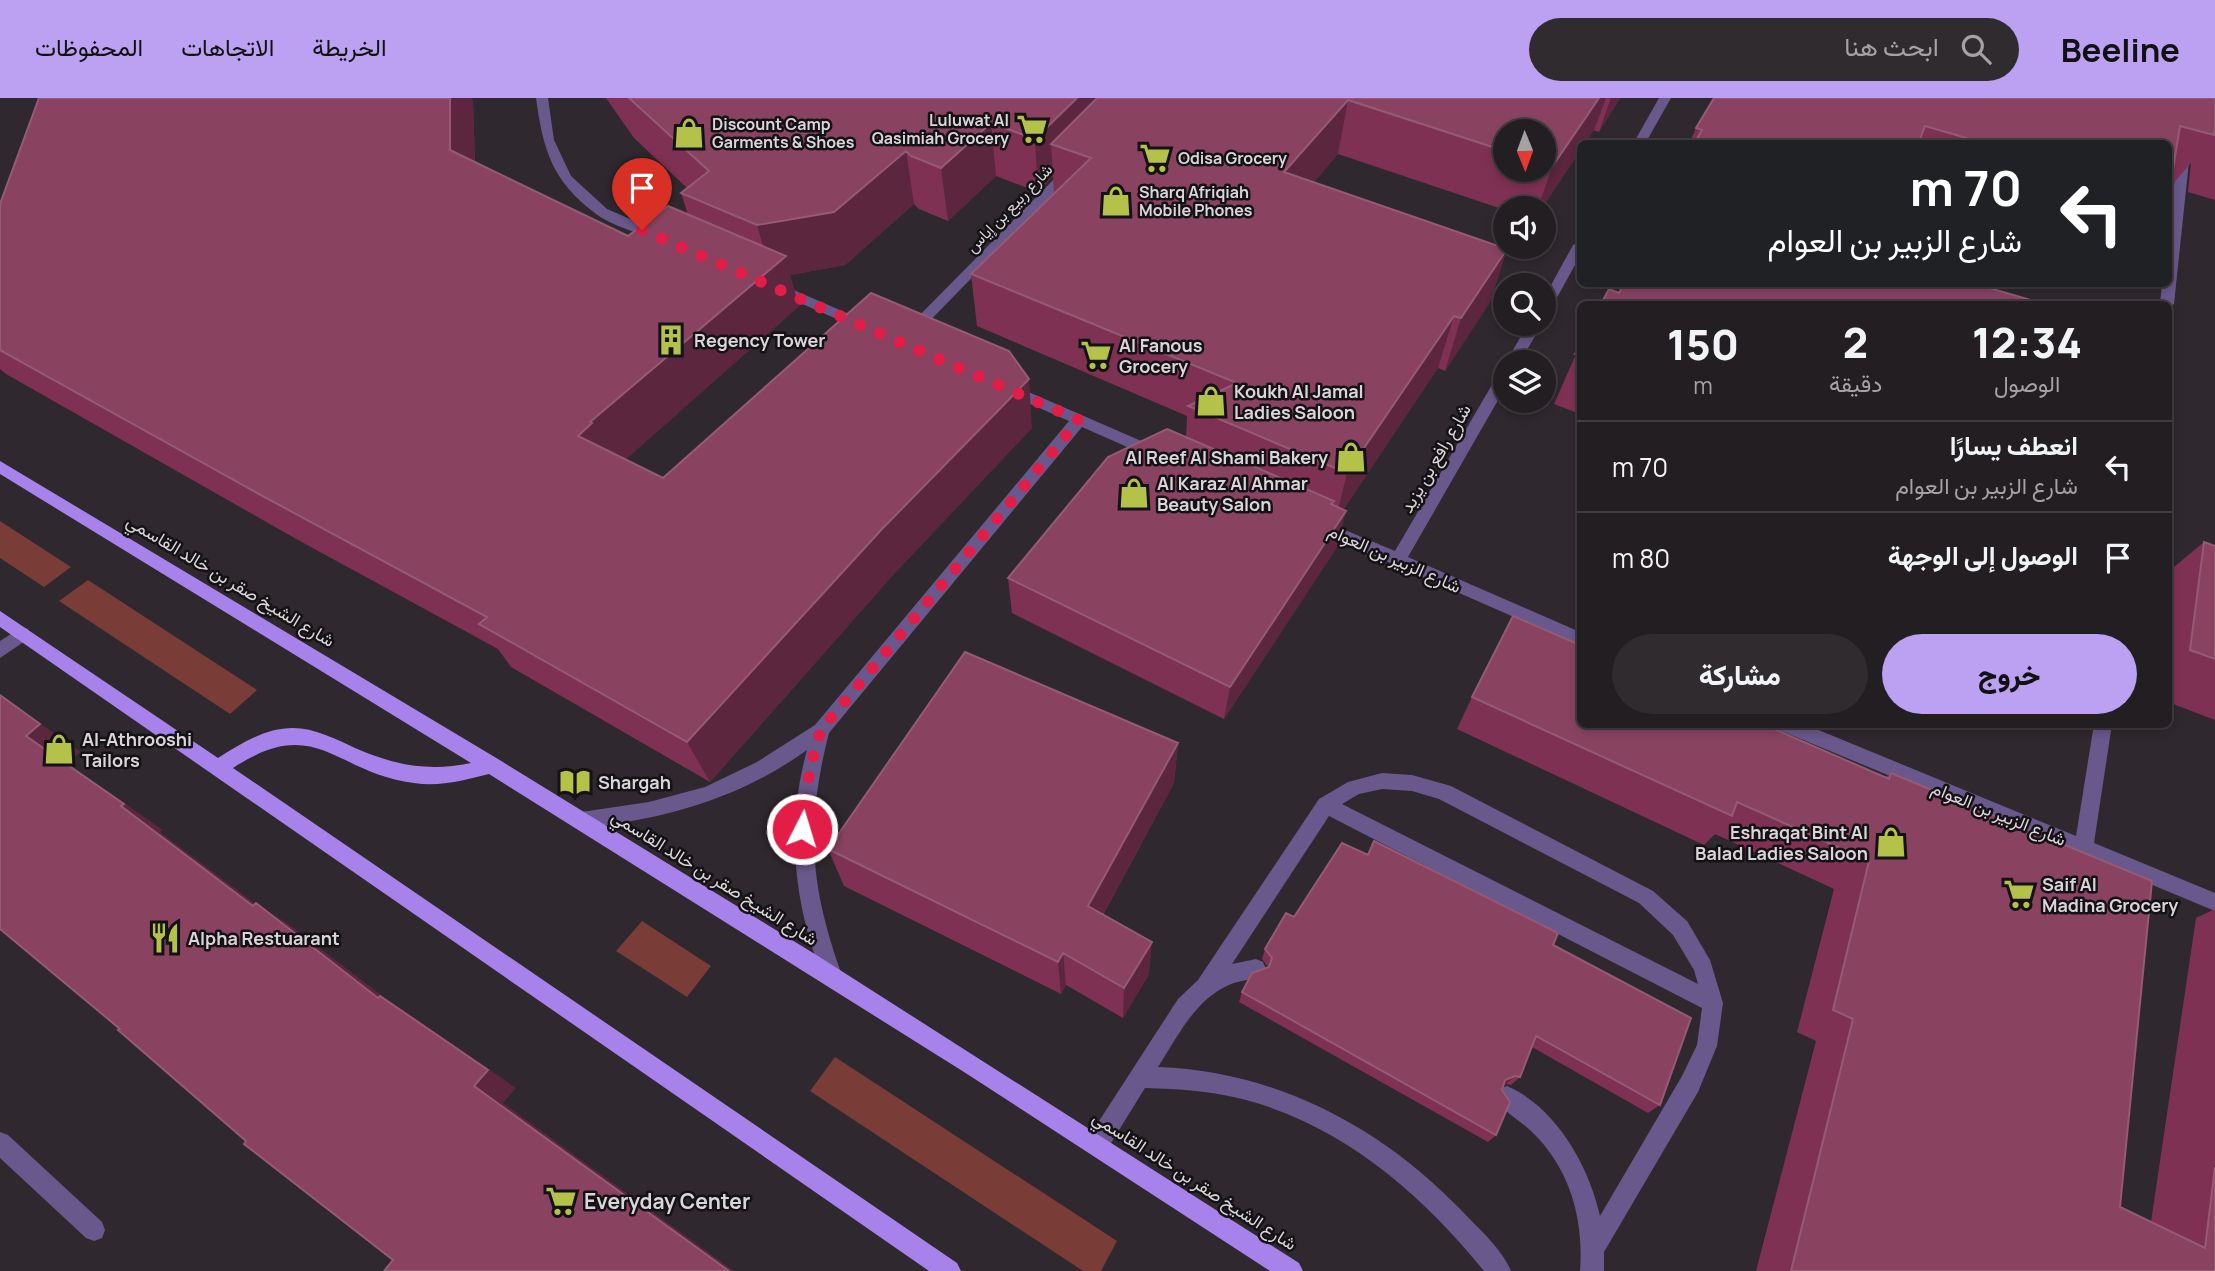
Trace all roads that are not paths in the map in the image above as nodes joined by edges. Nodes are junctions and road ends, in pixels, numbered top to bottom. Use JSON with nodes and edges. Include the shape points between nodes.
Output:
{"nodes":[{"id":1,"x":542,"y":98,"type":"edge"},
{"id":2,"x":1665,"y":98,"type":"edge"},
{"id":3,"x":1641,"y":140,"type":"edge"},
{"id":4,"x":2185,"y":145,"type":"edge"},
{"id":5,"x":1074,"y":166,"type":"edge"},
{"id":6,"x":674,"y":243,"type":"edge"},
{"id":7,"x":1577,"y":250,"type":"edge"},
{"id":8,"x":2172,"y":260,"type":"edge"},
{"id":9,"x":762,"y":282,"type":"edge"},
{"id":10,"x":1556,"y":288,"type":"edge"},
{"id":11,"x":876,"y":331,"type":"edge"},
{"id":12,"x":908,"y":345,"type":"edge"},
{"id":13,"x":990,"y":381,"type":"edge"},
{"id":14,"x":1493,"y":396,"type":"edge"},
{"id":15,"x":1079,"y":420,"type":"junction"},
{"id":16,"x":1168,"y":459,"type":"edge"},
{"id":17,"x":0,"y":467,"type":"edge"},
{"id":18,"x":1309,"y":520,"type":"edge"},
{"id":19,"x":1398,"y":560,"type":"junction"},
{"id":20,"x":0,"y":618,"type":"edge"},
{"id":21,"x":22,"y":634,"type":"junction"},
{"id":22,"x":1577,"y":638,"type":"edge"},
{"id":23,"x":0,"y":650,"type":"edge"},
{"id":24,"x":1793,"y":728,"type":"edge"},
{"id":25,"x":2102,"y":728,"type":"edge"},
{"id":26,"x":821,"y":730,"type":"junction"},
{"id":27,"x":492,"y":765,"type":"junction"},
{"id":28,"x":218,"y":768,"type":"junction"},
{"id":29,"x":1326,"y":805,"type":"junction"},
{"id":30,"x":581,"y":820,"type":"junction"},
{"id":31,"x":2084,"y":848,"type":"junction"},
{"id":32,"x":2215,"y":902,"type":"edge"},
{"id":33,"x":1256,"y":969,"type":"edge"},
{"id":34,"x":833,"y":978,"type":"junction"},
{"id":35,"x":1205,"y":987,"type":"junction"},
{"id":36,"x":1713,"y":1003,"type":"junction"},
{"id":37,"x":1141,"y":1077,"type":"junction"},
{"id":38,"x":1507,"y":1097,"type":"edge"},
{"id":39,"x":0,"y":1143,"type":"edge"},
{"id":40,"x":1098,"y":1143,"type":"junction"},
{"id":41,"x":94,"y":1230,"type":"dead end"},
{"id":42,"x":1594,"y":1248,"type":"junction"},
{"id":43,"x":949,"y":1271,"type":"edge"},
{"id":44,"x":1291,"y":1271,"type":"edge"},
{"id":45,"x":1499,"y":1271,"type":"edge"},
{"id":46,"x":1592,"y":1271,"type":"edge"}],
"edges":[{"from":1,"to":6,"type":"street","via":[[548,140],[565,178],[602,212]]},
{"from":2,"to":3,"type":"street"},
{"from":4,"to":8,"type":"street"},
{"from":5,"to":12,"type":"street","name":"شارع ربيع بن إياس"},
{"from":7,"to":10,"type":"street"},
{"from":9,"to":11,"type":"street"},
{"from":13,"to":15,"type":"street"},
{"from":14,"to":19,"type":"street","name":"شارع رافع بن يزيد"},
{"from":15,"to":16,"type":"street"},
{"from":15,"to":26,"type":"street"},
{"from":17,"to":27,"type":"main road","name":"شارع الشيخ صقر بن خالد القاسمي"},
{"from":18,"to":19,"type":"street","name":"شارع الزبير بن العوام"},
{"from":19,"to":22,"type":"street","name":"شارع الزبير بن العوام"},
{"from":20,"to":21,"type":"main road"},
{"from":21,"to":23,"type":"street"},
{"from":21,"to":28,"type":"main road"},
{"from":24,"to":31,"type":"street","name":"شارع الزبير بن العوام"},
{"from":25,"to":31,"type":"street"},
{"from":26,"to":30,"type":"street","via":[[735,785],[632,816]]},
{"from":26,"to":34,"type":"street","via":[[803,809],[802,850],[816,935]]},
{"from":27,"to":28,"type":"main road","via":[[462,773],[404,774],[309,736],[286,735],[251,747]]},
{"from":27,"to":30,"type":"main road","name":"شارع الشيخ صقر بن خالد القاسمي"},
{"from":28,"to":43,"type":"main road"},
{"from":29,"to":35,"type":"street"},
{"from":29,"to":36,"type":"street"},
{"from":29,"to":36,"type":"street","via":[[1341,792],[1364,783],[1391,780],[1444,792],[1646,897],[1680,928],[1703,967]]},
{"from":30,"to":34,"type":"main road","name":"شارع الشيخ صقر بن خالد القاسمي"},
{"from":31,"to":32,"type":"street","name":"شارع الزبير بن العوام"},
{"from":33,"to":35,"type":"street","via":[[1230,974]]},
{"from":34,"to":40,"type":"main road","name":"شارع الشيخ صقر بن خالد القاسمي"},
{"from":35,"to":37,"type":"street","via":[[1185,1006]]},
{"from":36,"to":42,"type":"street","via":[[1707,1046],[1690,1084]]},
{"from":37,"to":40,"type":"street"},
{"from":37,"to":45,"type":"street","via":[[1201,1080],[1261,1094],[1320,1117],[1376,1149],[1430,1193]]},
{"from":38,"to":42,"type":"street","via":[[1541,1125],[1568,1161],[1587,1203]]},
{"from":39,"to":41,"type":"street"},
{"from":40,"to":44,"type":"main road","name":"شارع الشيخ صقر بن خالد القاسمي"},
{"from":42,"to":46,"type":"street"}]}
